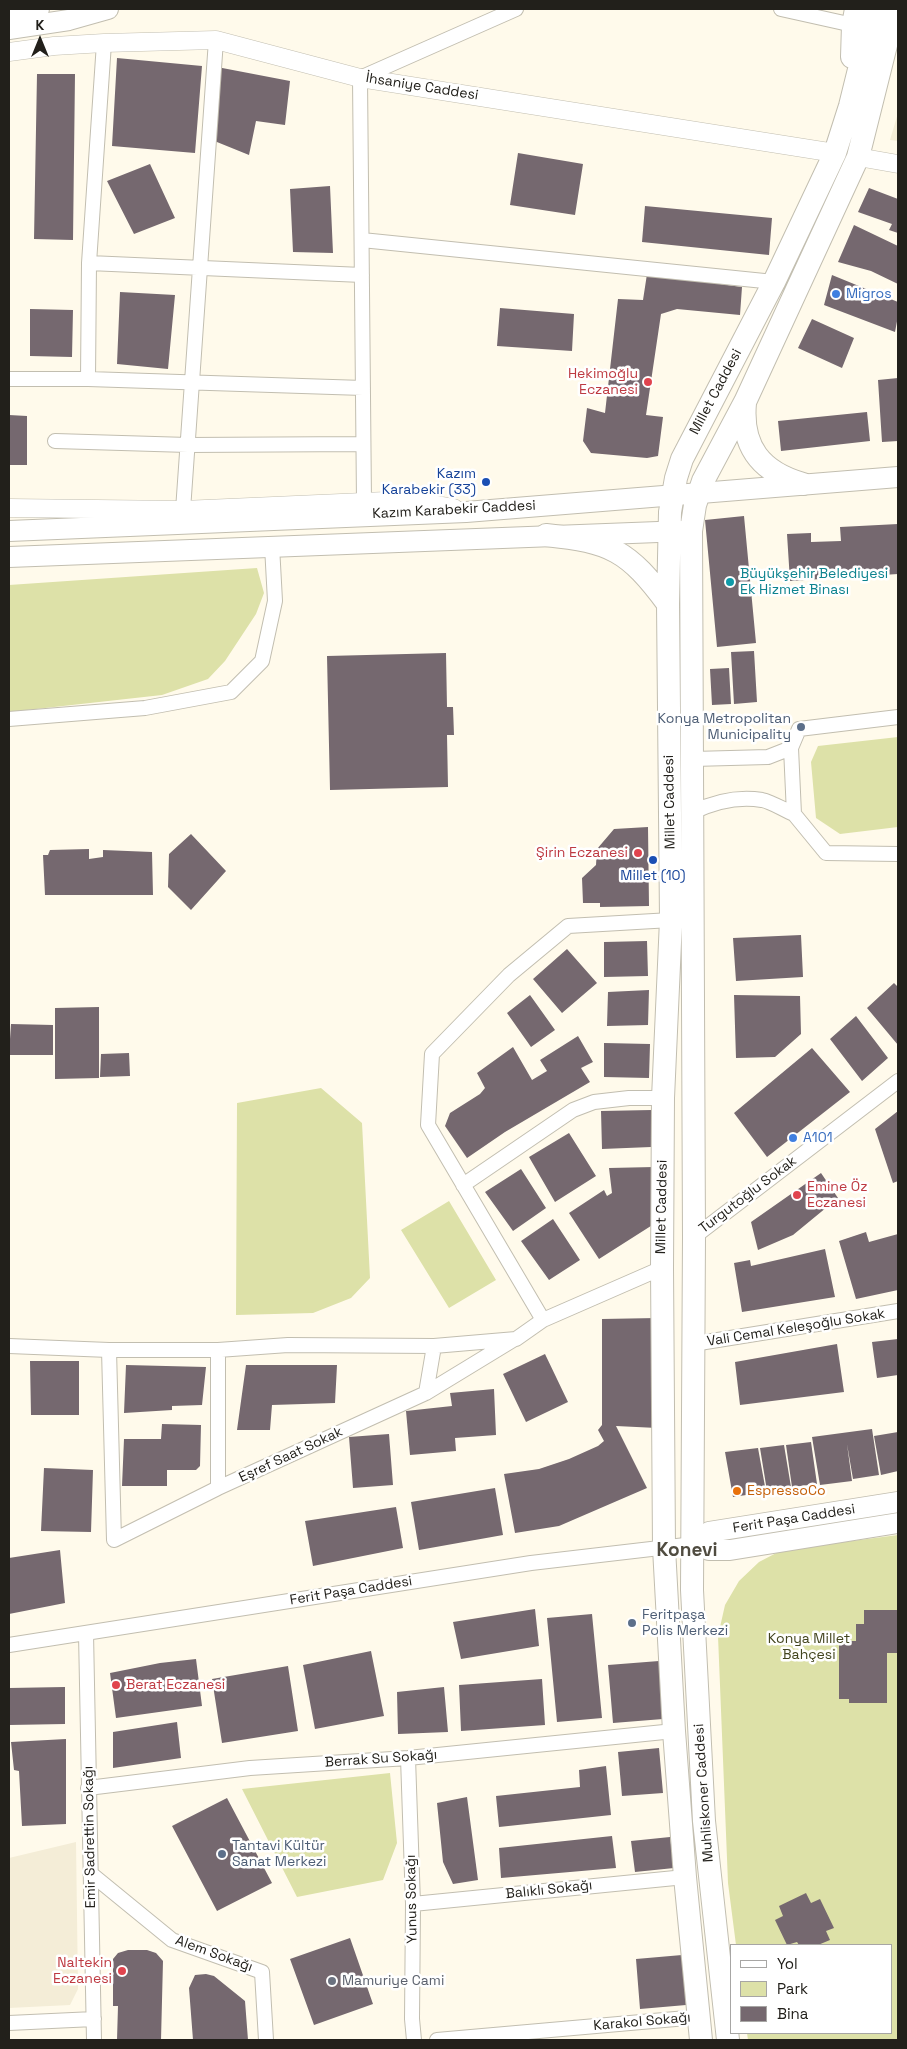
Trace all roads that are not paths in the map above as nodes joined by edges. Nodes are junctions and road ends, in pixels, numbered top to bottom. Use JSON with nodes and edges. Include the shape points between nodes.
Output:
{"nodes":[{"id":1,"x":39,"y":9,"type":"edge"},
{"id":2,"x":108,"y":9,"type":"edge"},
{"id":3,"x":516,"y":9,"type":"edge"},
{"id":4,"x":781,"y":9,"type":"edge"},
{"id":5,"x":874,"y":9,"type":"edge"},
{"id":6,"x":895,"y":9,"type":"edge"},
{"id":7,"x":9,"y":13,"type":"edge"},
{"id":8,"x":854,"y":17,"type":"edge"},
{"id":9,"x":9,"y":29,"type":"edge"},
{"id":10,"x":894,"y":32,"type":"edge"},
{"id":11,"x":216,"y":40,"type":"junction"},
{"id":12,"x":104,"y":43,"type":"junction"},
{"id":13,"x":9,"y":52,"type":"edge"},
{"id":14,"x":360,"y":78,"type":"junction"},
{"id":15,"x":850,"y":106,"type":"junction"},
{"id":16,"x":835,"y":153,"type":"junction"},
{"id":17,"x":858,"y":157,"type":"junction"},
{"id":18,"x":898,"y":164,"type":"edge"},
{"id":19,"x":362,"y":240,"type":"junction"},
{"id":20,"x":89,"y":263,"type":"junction"},
{"id":21,"x":200,"y":268,"type":"junction"},
{"id":22,"x":362,"y":275,"type":"junction"},
{"id":23,"x":774,"y":282,"type":"junction"},
{"id":24,"x":9,"y":379,"type":"edge"},
{"id":25,"x":88,"y":379,"type":"junction"},
{"id":26,"x":192,"y":383,"type":"junction"},
{"id":27,"x":363,"y":388,"type":"junction"},
{"id":28,"x":745,"y":402,"type":"junction"},
{"id":29,"x":54,"y":441,"type":"dead end"},
{"id":30,"x":363,"y":444,"type":"junction"},
{"id":31,"x":188,"y":445,"type":"junction"},
{"id":32,"x":898,"y":477,"type":"edge"},
{"id":33,"x":803,"y":484,"type":"junction"},
{"id":34,"x":698,"y":492,"type":"junction"},
{"id":35,"x":672,"y":494,"type":"junction"},
{"id":36,"x":364,"y":502,"type":"junction"},
{"id":37,"x":9,"y":508,"type":"edge"},
{"id":38,"x":183,"y":510,"type":"junction"},
{"id":39,"x":466,"y":512,"type":"junction"},
{"id":40,"x":9,"y":531,"type":"edge"},
{"id":41,"x":680,"y":531,"type":"junction"},
{"id":42,"x":546,"y":535,"type":"junction"},
{"id":43,"x":272,"y":546,"type":"junction"},
{"id":44,"x":9,"y":557,"type":"edge"},
{"id":45,"x":668,"y":604,"type":"junction"},
{"id":46,"x":898,"y":718,"type":"edge"},
{"id":47,"x":9,"y":719,"type":"edge"},
{"id":48,"x":791,"y":748,"type":"junction"},
{"id":49,"x":693,"y":759,"type":"junction"},
{"id":50,"x":693,"y":812,"type":"junction"},
{"id":51,"x":794,"y":814,"type":"junction"},
{"id":52,"x":898,"y":854,"type":"edge"},
{"id":53,"x":671,"y":920,"type":"junction"},
{"id":54,"x":898,"y":1081,"type":"edge"},
{"id":55,"x":663,"y":1098,"type":"junction"},
{"id":56,"x":463,"y":1185,"type":"junction"},
{"id":57,"x":694,"y":1236,"type":"junction"},
{"id":58,"x":662,"y":1268,"type":"junction"},
{"id":59,"x":898,"y":1311,"type":"edge"},
{"id":60,"x":543,"y":1320,"type":"junction"},
{"id":61,"x":516,"y":1338,"type":"junction"},
{"id":62,"x":693,"y":1344,"type":"junction"},
{"id":63,"x":9,"y":1346,"type":"edge"},
{"id":64,"x":434,"y":1346,"type":"junction"},
{"id":65,"x":109,"y":1350,"type":"junction"},
{"id":66,"x":218,"y":1350,"type":"junction"},
{"id":67,"x":426,"y":1393,"type":"junction"},
{"id":68,"x":218,"y":1488,"type":"junction"},
{"id":69,"x":898,"y":1502,"type":"edge"},
{"id":70,"x":898,"y":1523,"type":"edge"},
{"id":71,"x":694,"y":1544,"type":"junction"},
{"id":72,"x":664,"y":1548,"type":"junction"},
{"id":73,"x":86,"y":1633,"type":"junction"},
{"id":74,"x":9,"y":1645,"type":"edge"},
{"id":75,"x":674,"y":1731,"type":"junction"},
{"id":76,"x":408,"y":1758,"type":"junction"},
{"id":77,"x":88,"y":1788,"type":"junction"},
{"id":78,"x":90,"y":1873,"type":"junction"},
{"id":79,"x":685,"y":1877,"type":"junction"},
{"id":80,"x":413,"y":1904,"type":"junction"},
{"id":81,"x":698,"y":2017,"type":"junction"},
{"id":82,"x":94,"y":2019,"type":"junction"},
{"id":83,"x":9,"y":2023,"type":"edge"},
{"id":84,"x":94,"y":2040,"type":"edge"},
{"id":85,"x":266,"y":2040,"type":"edge"},
{"id":86,"x":414,"y":2040,"type":"edge"},
{"id":87,"x":437,"y":2040,"type":"edge"},
{"id":88,"x":701,"y":2040,"type":"edge"},
{"id":89,"x":728,"y":2040,"type":"edge"}],
"edges":[{"from":1,"to":7,"type":"main road"},
{"from":2,"to":9,"type":"main road","via":[[69,20]]},
{"from":3,"to":14,"type":"street"},
{"from":4,"to":8,"type":"street"},
{"from":5,"to":15,"type":"main road","name":"Millet Caddesi"},
{"from":6,"to":10,"type":"main road","name":"Millet Caddesi"},
{"from":8,"to":15,"type":"main road"},
{"from":10,"to":17,"type":"main road","name":"Millet Caddesi"},
{"from":11,"to":12,"type":"street","name":"İhsaniye Caddesi"},
{"from":11,"to":14,"type":"street","name":"İhsaniye Caddesi"},
{"from":11,"to":21,"type":"street"},
{"from":12,"to":13,"type":"street","name":"İhsaniye Caddesi"},
{"from":12,"to":20,"type":"street"},
{"from":14,"to":16,"type":"street","name":"İhsaniye Caddesi"},
{"from":14,"to":19,"type":"street"},
{"from":15,"to":16,"type":"main road","name":"Millet Caddesi"},
{"from":16,"to":23,"type":"main road","name":"Millet Caddesi"},
{"from":17,"to":18,"type":"street"},
{"from":17,"to":28,"type":"main road","name":"Millet Caddesi"},
{"from":19,"to":22,"type":"street"},
{"from":19,"to":23,"type":"street"},
{"from":20,"to":21,"type":"street"},
{"from":20,"to":25,"type":"street"},
{"from":21,"to":22,"type":"street"},
{"from":21,"to":26,"type":"street"},
{"from":22,"to":27,"type":"street"},
{"from":23,"to":35,"type":"main road","name":"Millet Caddesi","via":[[685,452]]},
{"from":24,"to":25,"type":"street"},
{"from":25,"to":26,"type":"street"},
{"from":26,"to":27,"type":"street"},
{"from":26,"to":31,"type":"street"},
{"from":27,"to":30,"type":"street"},
{"from":28,"to":33,"type":"main road","via":[[745,429],[759,460],[777,473]]},
{"from":28,"to":34,"type":"main road","name":"Millet Caddesi"},
{"from":29,"to":31,"type":"street"},
{"from":30,"to":31,"type":"street"},
{"from":30,"to":36,"type":"street"},
{"from":31,"to":38,"type":"street"},
{"from":32,"to":33,"type":"main road","name":"Kazım Karabekir Caddesi"},
{"from":33,"to":34,"type":"main road","name":"Kazım Karabekir Caddesi"},
{"from":34,"to":35,"type":"main road","name":"Kazım Karabekir Caddesi"},
{"from":34,"to":41,"type":"main road","name":"Millet Caddesi"},
{"from":35,"to":39,"type":"main road","name":"Kazım Karabekir Caddesi"},
{"from":35,"to":41,"type":"main road","name":"Millet Caddesi"},
{"from":36,"to":38,"type":"street"},
{"from":36,"to":39,"type":"street","via":[[409,500]]},
{"from":37,"to":38,"type":"street"},
{"from":39,"to":40,"type":"main road","name":"Kazım Karabekir Caddesi"},
{"from":41,"to":42,"type":"main road","name":"Kazım Karabekir Caddesi"},
{"from":41,"to":45,"type":"main road","name":"Millet Caddesi"},
{"from":41,"to":49,"type":"main road","name":"Millet Caddesi"},
{"from":42,"to":43,"type":"main road","name":"Kazım Karabekir Caddesi"},
{"from":42,"to":45,"type":"main road","via":[[607,546],[622,554],[650,580]]},
{"from":43,"to":44,"type":"main road","name":"Kazım Karabekir Caddesi"},
{"from":43,"to":47,"type":"street","via":[[275,600],[262,661],[231,692],[145,708]]},
{"from":45,"to":53,"type":"main road","name":"Millet Caddesi"},
{"from":46,"to":48,"type":"street","via":[[799,730]]},
{"from":48,"to":49,"type":"street","via":[[768,757]]},
{"from":48,"to":51,"type":"street"},
{"from":49,"to":50,"type":"main road","name":"Millet Caddesi"},
{"from":50,"to":51,"type":"street","via":[[713,803],[763,800]]},
{"from":50,"to":57,"type":"main road","name":"Millet Caddesi"},
{"from":51,"to":52,"type":"street","via":[[826,853]]},
{"from":53,"to":55,"type":"main road","name":"Millet Caddesi"},
{"from":53,"to":56,"type":"street","via":[[568,926],[509,975],[432,1054],[428,1125]]},
{"from":54,"to":57,"type":"street","name":"Turgutoğlu Sokak"},
{"from":55,"to":56,"type":"street","via":[[594,1102],[573,1110]]},
{"from":55,"to":58,"type":"main road","name":"Millet Caddesi"},
{"from":56,"to":60,"type":"street"},
{"from":57,"to":62,"type":"main road","name":"Millet Caddesi"},
{"from":58,"to":60,"type":"street","name":"Eşref Saat Sokak"},
{"from":58,"to":72,"type":"main road","name":"Millet Caddesi"},
{"from":59,"to":62,"type":"street","name":"Vali Cemal Keleşoğlu Sokak"},
{"from":60,"to":61,"type":"street","name":"Eşref Saat Sokak"},
{"from":61,"to":64,"type":"street"},
{"from":61,"to":67,"type":"street","name":"Eşref Saat Sokak"},
{"from":62,"to":71,"type":"main road","name":"Millet Caddesi"},
{"from":63,"to":65,"type":"street"},
{"from":64,"to":66,"type":"street","via":[[288,1346]]},
{"from":64,"to":67,"type":"street"},
{"from":65,"to":66,"type":"street"},
{"from":65,"to":68,"type":"street","name":"Eşref Saat Sokak","via":[[114,1540]]},
{"from":66,"to":68,"type":"street"},
{"from":67,"to":68,"type":"street","name":"Eşref Saat Sokak"},
{"from":69,"to":71,"type":"main road","name":"Ferit Paşa Caddesi","via":[[710,1532]]},
{"from":70,"to":71,"type":"main road","name":"Ferit Paşa Caddesi","via":[[730,1550],[710,1550]]},
{"from":71,"to":72,"type":"street","name":"Ferit Paşa Caddesi"},
{"from":71,"to":89,"type":"main road","name":"Muhliskoner Caddesi","via":[[692,1590],[704,1821]]},
{"from":72,"to":73,"type":"street","name":"Ferit Paşa Caddesi","via":[[531,1563]]},
{"from":72,"to":75,"type":"main road","name":"Muhliskoner Caddesi"},
{"from":73,"to":74,"type":"street","name":"Ferit Paşa Caddesi"},
{"from":73,"to":77,"type":"street","name":"Emir Sadrettin Sokağı"},
{"from":75,"to":76,"type":"street","name":"Berrak Su Sokağı"},
{"from":75,"to":79,"type":"main road","name":"Muhliskoner Caddesi"},
{"from":76,"to":77,"type":"street","name":"Berrak Su Sokağı","via":[[250,1768]]},
{"from":76,"to":80,"type":"street","name":"Yunus Sokağı"},
{"from":77,"to":78,"type":"street","name":"Emir Sadrettin Sokağı"},
{"from":78,"to":82,"type":"street","name":"Emir Sadrettin Sokağı"},
{"from":78,"to":85,"type":"street","name":"Alem Sokağı","via":[[172,1940],[262,1972]]},
{"from":79,"to":80,"type":"street","name":"Balıklı Sokağı"},
{"from":79,"to":81,"type":"main road","name":"Muhliskoner Caddesi"},
{"from":80,"to":86,"type":"street","name":"Yunus Sokağı"},
{"from":81,"to":87,"type":"street","name":"Karakol Sokağı"},
{"from":81,"to":88,"type":"main road","name":"Muhliskoner Caddesi"},
{"from":82,"to":83,"type":"street"},
{"from":82,"to":84,"type":"street","name":"Emir Sadrettin Sokağı"}]}
